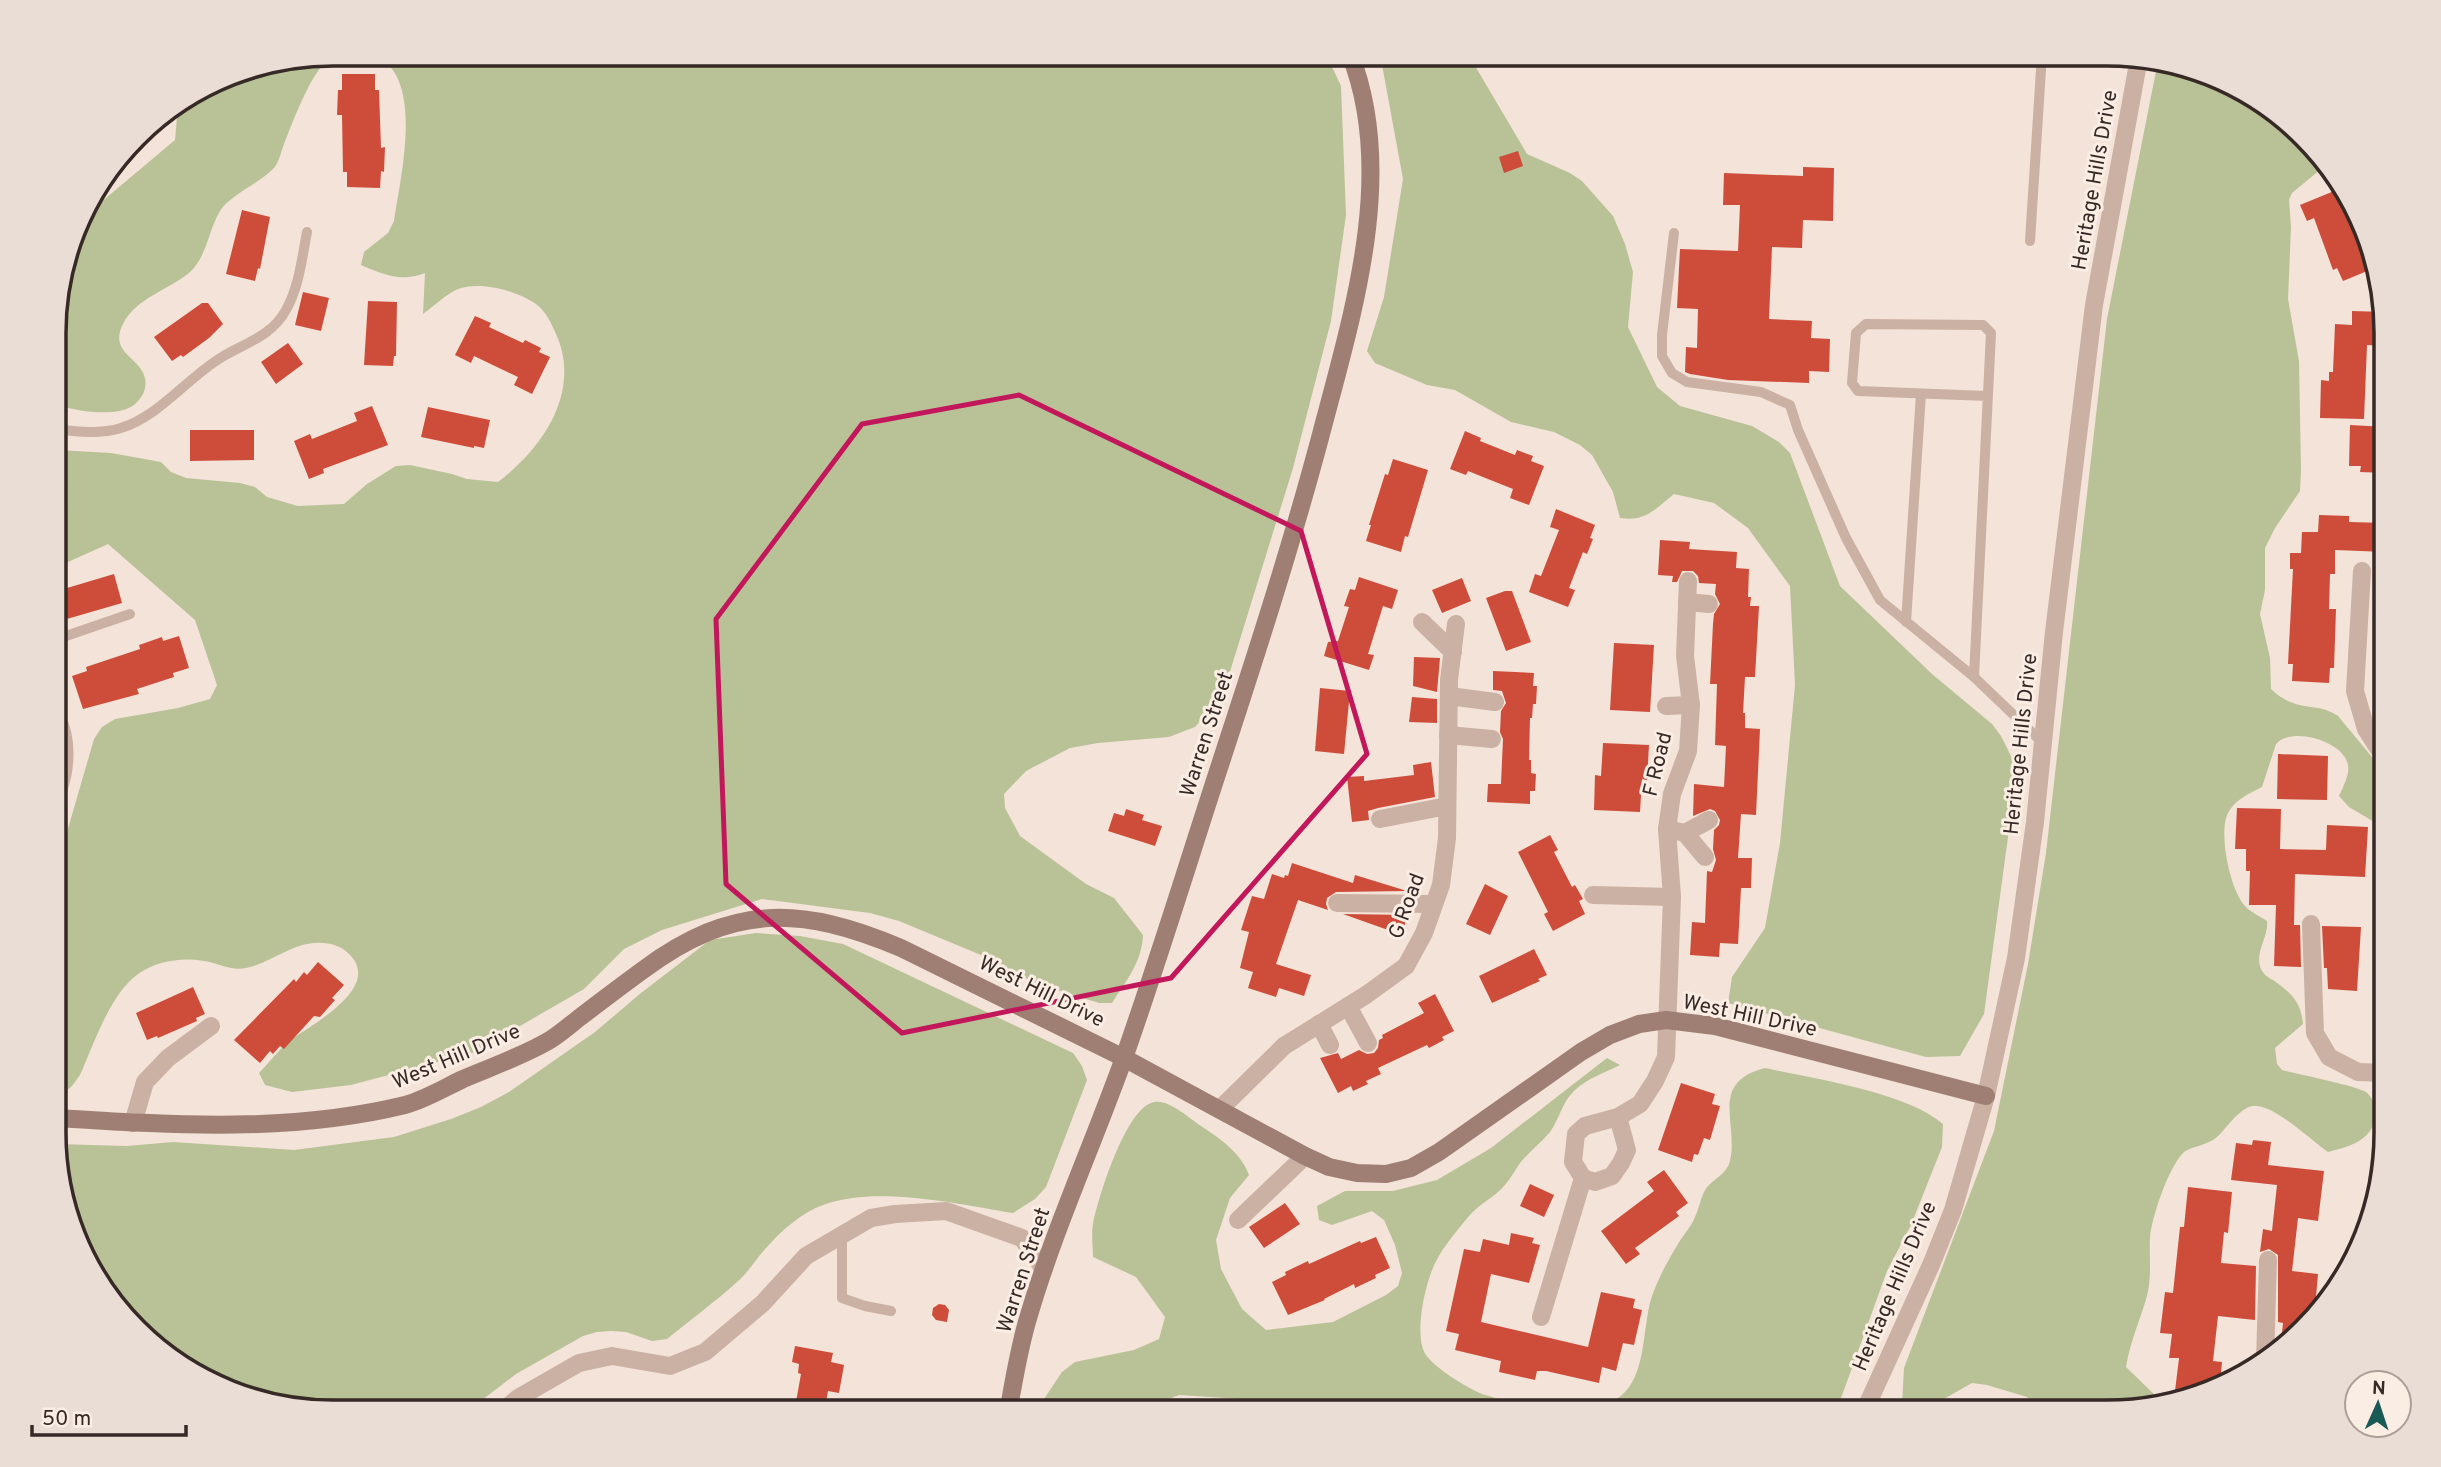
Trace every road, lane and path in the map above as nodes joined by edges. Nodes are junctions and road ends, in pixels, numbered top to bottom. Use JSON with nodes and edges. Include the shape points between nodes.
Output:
{"nodes":[{"id":1,"x":1353,"y":66,"type":"edge"},
{"id":2,"x":2041,"y":66,"type":"edge"},
{"id":3,"x":2137,"y":68,"type":"edge"},
{"id":4,"x":307,"y":232,"type":"dead end"},
{"id":5,"x":1674,"y":233,"type":"dead end"},
{"id":6,"x":2030,"y":241,"type":"dead end"},
{"id":7,"x":1921,"y":394,"type":"junction"},
{"id":8,"x":1987,"y":396,"type":"junction"},
{"id":9,"x":66,"y":430,"type":"edge"},
{"id":10,"x":2362,"y":570,"type":"dead end"},
{"id":11,"x":1688,"y":581,"type":"dead end"},
{"id":12,"x":1687,"y":602,"type":"junction"},
{"id":13,"x":1709,"y":604,"type":"dead end"},
{"id":14,"x":131,"y":614,"type":"dead end"},
{"id":15,"x":1422,"y":622,"type":"dead end"},
{"id":16,"x":1906,"y":622,"type":"junction"},
{"id":17,"x":1456,"y":625,"type":"dead end"},
{"id":18,"x":66,"y":636,"type":"edge"},
{"id":19,"x":1453,"y":652,"type":"junction"},
{"id":20,"x":1974,"y":677,"type":"junction"},
{"id":21,"x":1448,"y":696,"type":"junction"},
{"id":22,"x":1495,"y":702,"type":"dead end"},
{"id":23,"x":1691,"y":705,"type":"junction"},
{"id":24,"x":1666,"y":706,"type":"dead end"},
{"id":25,"x":1448,"y":735,"type":"junction"},
{"id":26,"x":1492,"y":739,"type":"dead end"},
{"id":27,"x":2374,"y":741,"type":"edge"},
{"id":28,"x":2043,"y":743,"type":"junction"},
{"id":29,"x":1447,"y":806,"type":"junction"},
{"id":30,"x":1380,"y":820,"type":"dead end"},
{"id":31,"x":1709,"y":820,"type":"dead end"},
{"id":32,"x":1667,"y":829,"type":"junction"},
{"id":33,"x":1685,"y":833,"type":"junction"},
{"id":34,"x":1705,"y":857,"type":"dead end"},
{"id":35,"x":1593,"y":895,"type":"dead end"},
{"id":36,"x":1672,"y":897,"type":"junction"},
{"id":37,"x":1337,"y":903,"type":"dead end"},
{"id":38,"x":1434,"y":904,"type":"junction"},
{"id":39,"x":2311,"y":924,"type":"dead end"},
{"id":40,"x":1348,"y":1006,"type":"junction"},
{"id":41,"x":1666,"y":1020,"type":"junction"},
{"id":42,"x":1319,"y":1024,"type":"junction"},
{"id":43,"x":211,"y":1026,"type":"dead end"},
{"id":44,"x":1368,"y":1043,"type":"dead end"},
{"id":45,"x":1330,"y":1045,"type":"dead end"},
{"id":46,"x":1124,"y":1058,"type":"junction"},
{"id":47,"x":2374,"y":1073,"type":"edge"},
{"id":48,"x":1986,"y":1096,"type":"junction"},
{"id":49,"x":1220,"y":1110,"type":"junction"},
{"id":50,"x":1618,"y":1117,"type":"junction"},
{"id":51,"x":66,"y":1119,"type":"edge"},
{"id":52,"x":133,"y":1123,"type":"junction"},
{"id":53,"x":1305,"y":1156,"type":"junction"},
{"id":54,"x":1583,"y":1178,"type":"junction"},
{"id":55,"x":1238,"y":1220,"type":"dead end"},
{"id":56,"x":842,"y":1237,"type":"junction"},
{"id":57,"x":2269,"y":1260,"type":"dead end"},
{"id":58,"x":1044,"y":1269,"type":"junction"},
{"id":59,"x":891,"y":1311,"type":"dead end"},
{"id":60,"x":1541,"y":1317,"type":"dead end"},
{"id":61,"x":2266,"y":1349,"type":"edge"},
{"id":62,"x":516,"y":1400,"type":"edge"},
{"id":63,"x":1010,"y":1400,"type":"edge"},
{"id":64,"x":1869,"y":1400,"type":"edge"}],
"edges":[{"from":1,"to":46,"type":"street","name":"Warren Street","via":[[1369,139],[1370,180],[1367,228],[1349,325],[1285,559]]},
{"from":2,"to":6,"type":"lane"},
{"from":3,"to":28,"type":"street","name":"Heritage Hills Drive","via":[[2094,305]]},
{"from":4,"to":9,"type":"lane","via":[[295,290],[269,331],[222,357],[161,406],[120,429]]},
{"from":5,"to":16,"type":"lane","via":[[1662,335],[1662,356],[1672,373],[1687,382],[1761,392],[1790,405],[1846,538],[1880,600]]},
{"from":7,"to":8,"type":"lane"},
{"from":7,"to":8,"type":"lane","via":[[1858,391],[1852,383],[1856,333],[1866,324],[1983,325],[1991,333]]},
{"from":7,"to":16,"type":"lane"},
{"from":8,"to":20,"type":"lane"},
{"from":10,"to":27,"type":"street","via":[[2355,691]]},
{"from":11,"to":12,"type":"street","name":"F Road"},
{"from":12,"to":13,"type":"street"},
{"from":12,"to":23,"type":"street","name":"F Road","via":[[1677,654]]},
{"from":14,"to":18,"type":"lane"},
{"from":15,"to":19,"type":"street"},
{"from":16,"to":20,"type":"lane"},
{"from":17,"to":19,"type":"street","name":"G Road"},
{"from":19,"to":21,"type":"street","name":"G Road"},
{"from":20,"to":28,"type":"lane"},
{"from":21,"to":22,"type":"street"},
{"from":21,"to":25,"type":"street","name":"G Road"},
{"from":23,"to":24,"type":"street"},
{"from":23,"to":32,"type":"street","name":"F Road","via":[[1688,751],[1672,793]]},
{"from":25,"to":26,"type":"street"},
{"from":25,"to":29,"type":"street","name":"G Road"},
{"from":28,"to":48,"type":"street","name":"Heritage Hills Drive","via":[[2020,934]]},
{"from":29,"to":30,"type":"street"},
{"from":29,"to":38,"type":"street","name":"G Road","via":[[1441,885]]},
{"from":31,"to":33,"type":"street"},
{"from":32,"to":33,"type":"street"},
{"from":32,"to":36,"type":"street","name":"F Road"},
{"from":33,"to":34,"type":"street"},
{"from":35,"to":36,"type":"street"},
{"from":36,"to":41,"type":"street","name":"F Road","via":[[1679,939]]},
{"from":37,"to":38,"type":"street"},
{"from":38,"to":40,"type":"street","name":"G Road","via":[[1406,966]]},
{"from":39,"to":47,"type":"street","via":[[2315,1033],[2329,1057],[2358,1072]]},
{"from":40,"to":42,"type":"street","name":"G Road"},
{"from":40,"to":44,"type":"street"},
{"from":41,"to":48,"type":"street","name":"West Hill Drive","via":[[1715,1026]]},
{"from":41,"to":50,"type":"street","name":"F Road","via":[[1665,1057],[1655,1081],[1640,1104]]},
{"from":41,"to":53,"type":"street","name":"West Hill Drive","via":[[1610,1035],[1411,1168],[1386,1174],[1357,1173]]},
{"from":42,"to":45,"type":"street"},
{"from":42,"to":49,"type":"street","name":"G Road","via":[[1284,1046]]},
{"from":43,"to":52,"type":"street","via":[[145,1082]]},
{"from":46,"to":49,"type":"street","name":"West Hill Drive"},
{"from":46,"to":52,"type":"street","name":"West Hill Drive","via":[[865,932],[794,916],[756,918],[680,945],[551,1040],[407,1104],[274,1124]]},
{"from":46,"to":58,"type":"street","name":"Warren Street"},
{"from":48,"to":64,"type":"street","name":"Heritage Hills Drive","via":[[1953,1210]]},
{"from":49,"to":53,"type":"street","name":"West Hill Drive"},
{"from":50,"to":54,"type":"street","via":[[1585,1126],[1576,1134],[1573,1162]]},
{"from":50,"to":54,"type":"street","via":[[1627,1150],[1621,1163],[1612,1176],[1595,1182]]},
{"from":51,"to":52,"type":"street","name":"West Hill Drive"},
{"from":53,"to":55,"type":"street"},
{"from":54,"to":60,"type":"street"},
{"from":56,"to":58,"type":"street","via":[[871,1219],[946,1211],[1022,1238]]},
{"from":56,"to":59,"type":"lane","via":[[842,1297]]},
{"from":56,"to":62,"type":"street","via":[[806,1256],[763,1303],[705,1352],[670,1366],[612,1356],[579,1363]]},
{"from":57,"to":61,"type":"street"},
{"from":58,"to":63,"type":"street","name":"Warren Street"}]}
